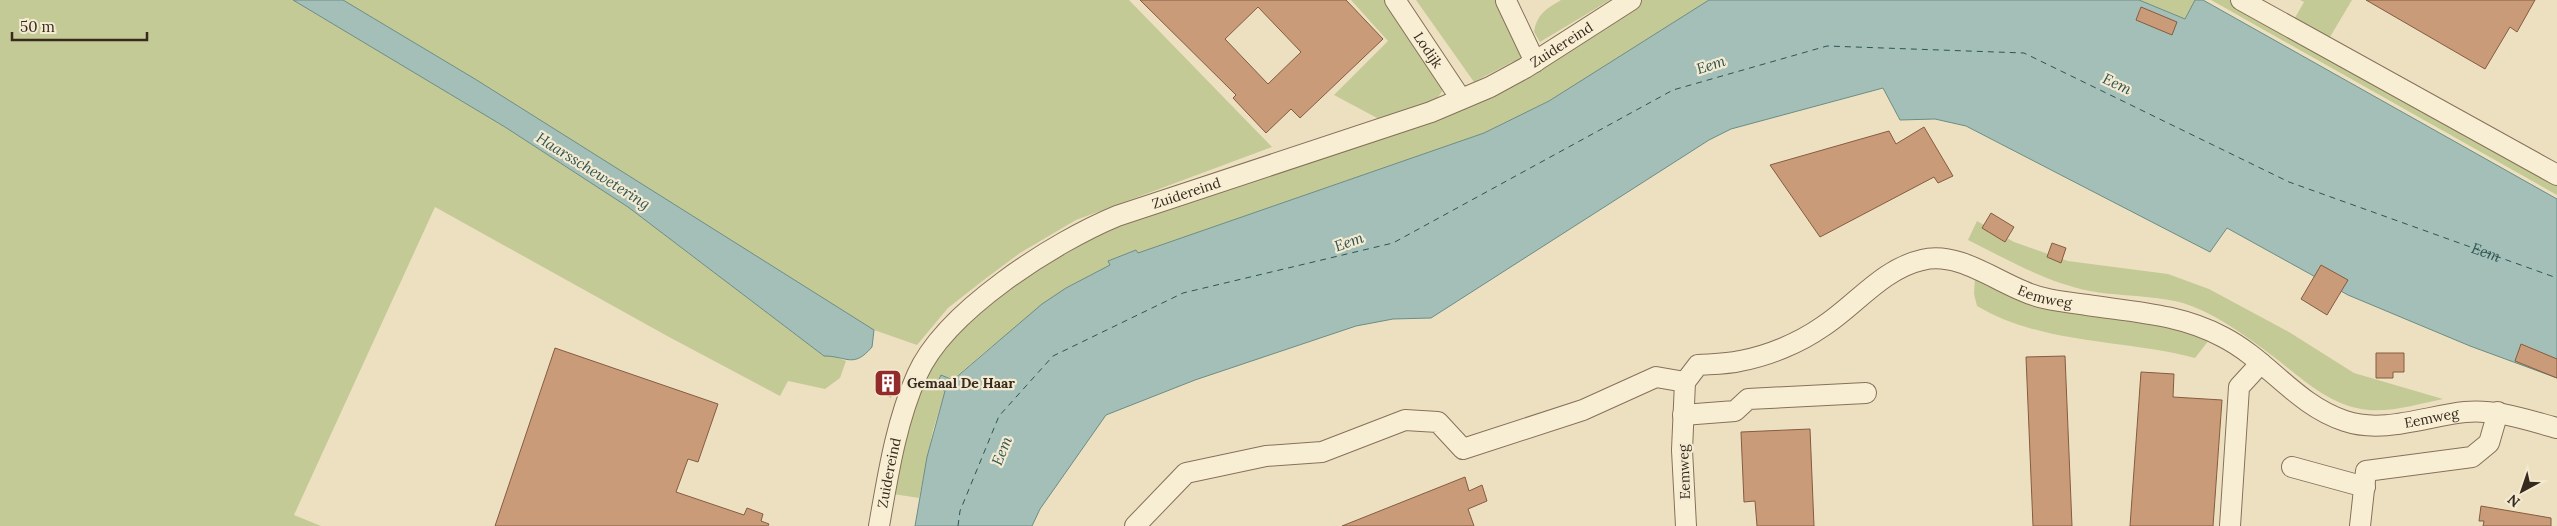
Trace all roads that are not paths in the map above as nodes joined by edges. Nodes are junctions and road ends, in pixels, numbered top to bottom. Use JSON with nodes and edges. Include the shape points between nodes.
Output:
{"nodes":[{"id":1,"x":1395,"y":0,"type":"edge"},
{"id":2,"x":1631,"y":0,"type":"edge"},
{"id":3,"x":2241,"y":0,"type":"edge"},
{"id":4,"x":1506,"y":1,"type":"edge"},
{"id":5,"x":1535,"y":62,"type":"junction"},
{"id":6,"x":1461,"y":99,"type":"junction"},
{"id":7,"x":2557,"y":175,"type":"edge"},
{"id":8,"x":2261,"y":363,"type":"junction"},
{"id":9,"x":1685,"y":382,"type":"junction"},
{"id":10,"x":1866,"y":393,"type":"dead end"},
{"id":11,"x":2498,"y":412,"type":"junction"},
{"id":12,"x":1684,"y":415,"type":"junction"},
{"id":13,"x":2557,"y":428,"type":"edge"},
{"id":14,"x":2292,"y":466,"type":"dead end"},
{"id":15,"x":2365,"y":487,"type":"junction"},
{"id":16,"x":880,"y":526,"type":"edge"},
{"id":17,"x":1134,"y":526,"type":"edge"},
{"id":18,"x":1686,"y":526,"type":"edge"},
{"id":19,"x":2230,"y":526,"type":"edge"},
{"id":20,"x":2360,"y":526,"type":"edge"}],
"edges":[{"from":1,"to":6,"type":"street","name":"Lodijk"},
{"from":2,"to":5,"type":"street","name":"Zuidereind"},
{"from":3,"to":7,"type":"street"},
{"from":4,"to":5,"type":"street"},
{"from":5,"to":6,"type":"street","name":"Zuidereind"},
{"from":6,"to":16,"type":"street","name":"Zuidereind","via":[[1431,112],[1116,216],[1076,236],[998,287],[950,328],[917,374],[897,435]]},
{"from":8,"to":9,"type":"street","name":"Eemweg","via":[[2225,338],[2194,323],[2173,317],[2066,302],[2025,292],[1955,261],[1923,259],[1891,273],[1822,328],[1780,349],[1740,361],[1698,365]]},
{"from":8,"to":11,"type":"street","name":"Eemweg","via":[[2300,398],[2325,414],[2348,422],[2377,426],[2467,412]]},
{"from":8,"to":19,"type":"street","via":[[2239,387]]},
{"from":9,"to":12,"type":"street","name":"Eemweg"},
{"from":9,"to":17,"type":"street","via":[[1656,377],[1583,410],[1463,449],[1438,422],[1405,420],[1322,452],[1266,456],[1186,473]]},
{"from":10,"to":12,"type":"street","via":[[1748,399],[1735,411]]},
{"from":11,"to":13,"type":"street","name":"Eemweg"},
{"from":11,"to":15,"type":"street","via":[[2489,443],[2472,457],[2366,470]]},
{"from":12,"to":18,"type":"street","name":"Eemweg","via":[[1682,450]]},
{"from":14,"to":15,"type":"street"},
{"from":15,"to":20,"type":"street"}]}
